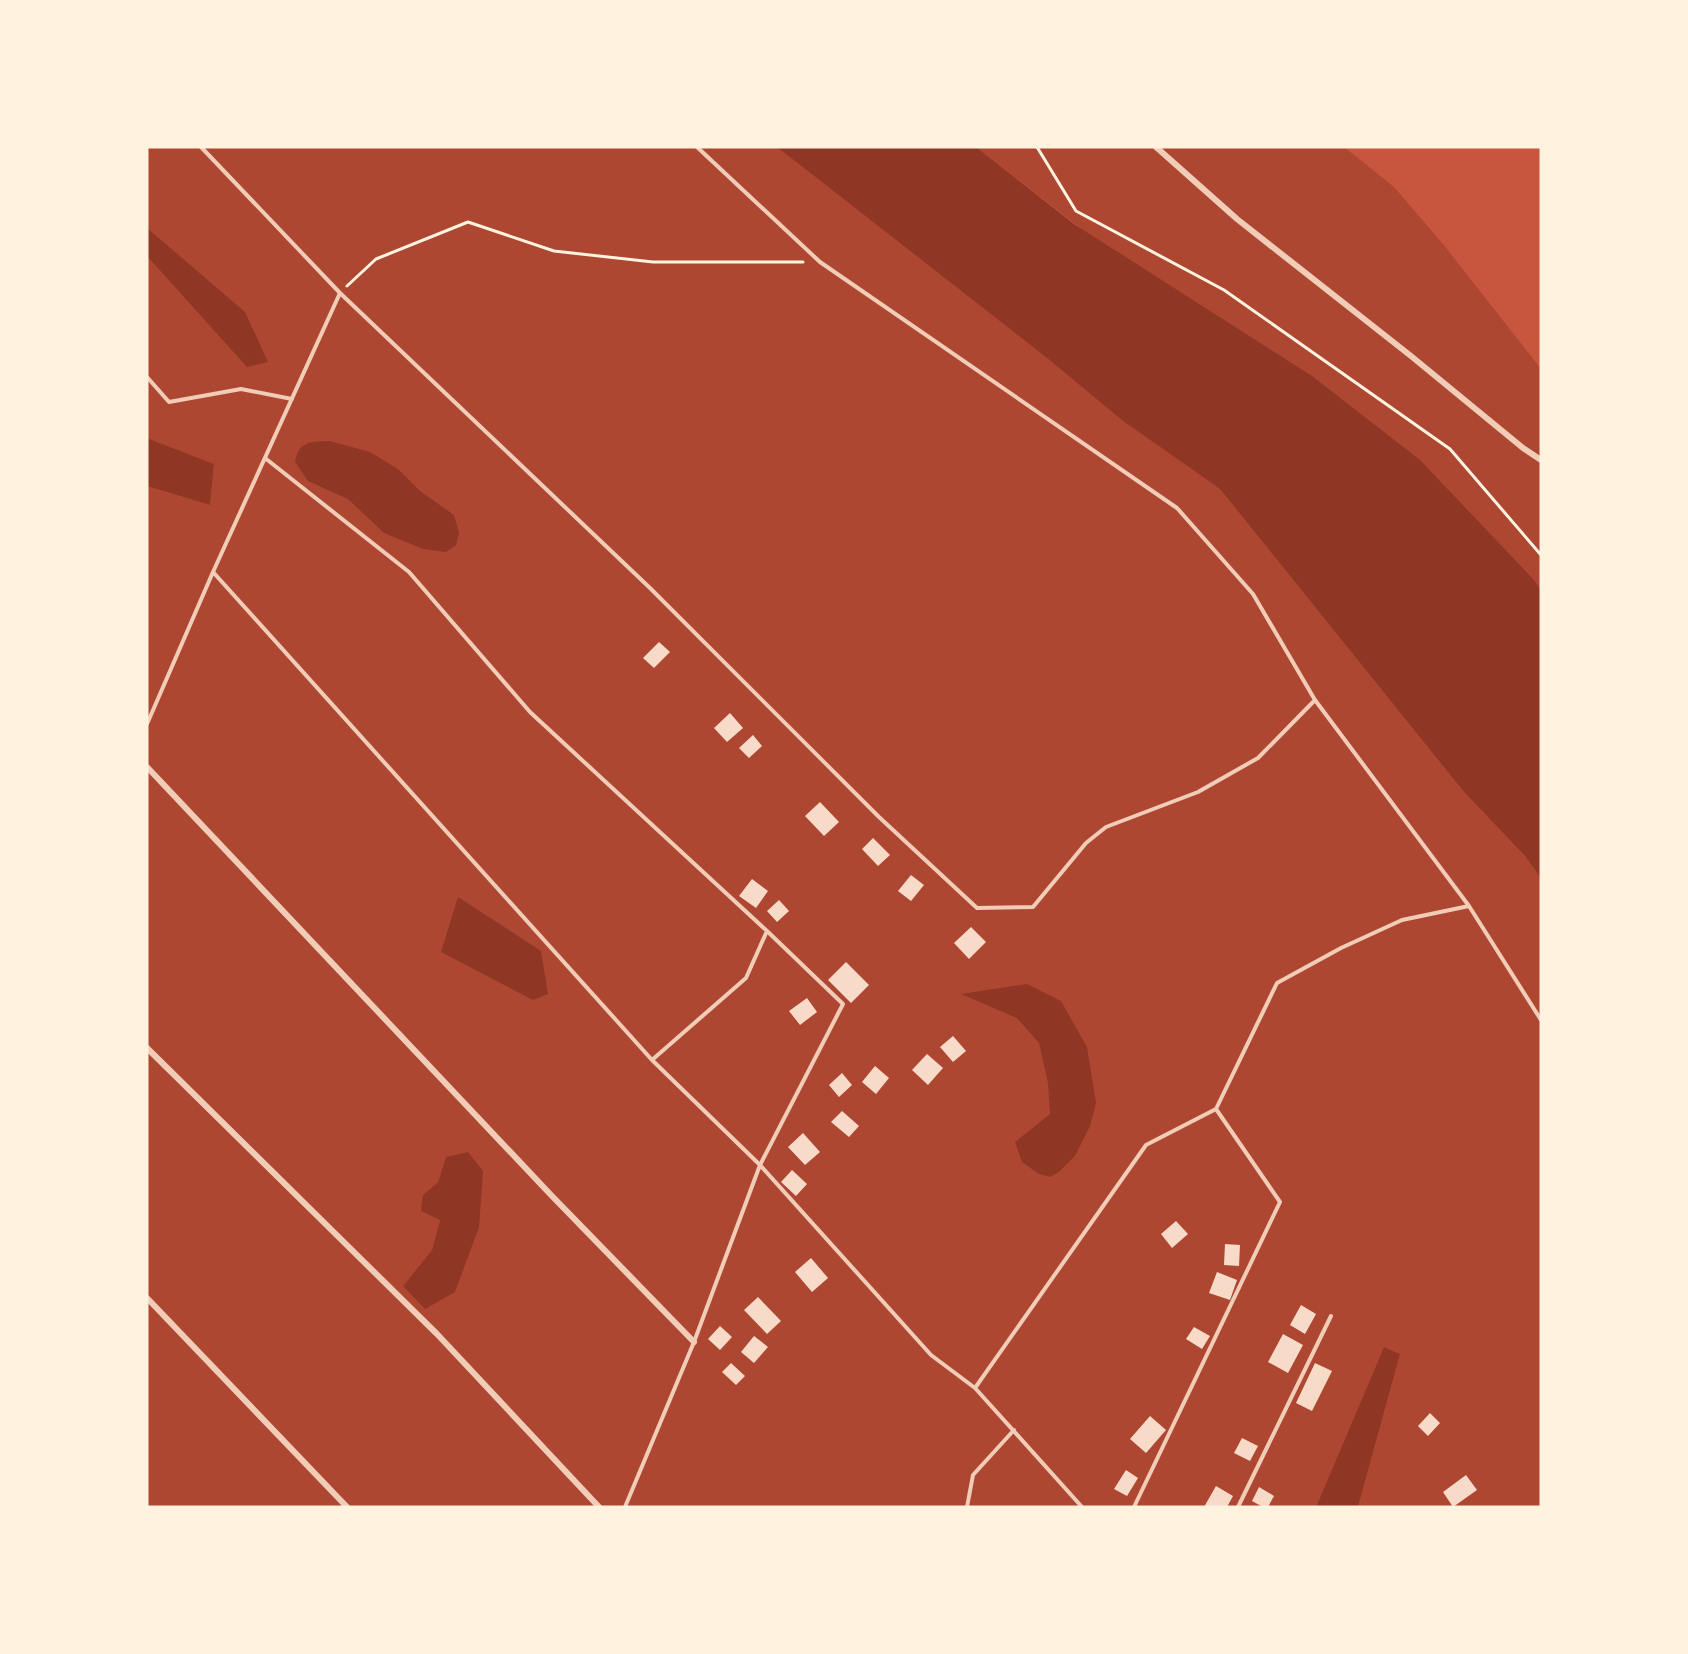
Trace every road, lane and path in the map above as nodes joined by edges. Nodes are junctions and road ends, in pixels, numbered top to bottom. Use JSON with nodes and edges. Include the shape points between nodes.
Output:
{"nodes":[{"id":1,"x":201,"y":147,"type":"edge"},
{"id":2,"x":697,"y":147,"type":"edge"},
{"id":3,"x":1037,"y":147,"type":"edge"},
{"id":4,"x":1156,"y":147,"type":"edge"},
{"id":5,"x":820,"y":262,"type":"junction"},
{"id":6,"x":340,"y":292,"type":"junction"},
{"id":7,"x":147,"y":377,"type":"edge"},
{"id":8,"x":292,"y":399,"type":"junction"},
{"id":9,"x":265,"y":458,"type":"junction"},
{"id":10,"x":1541,"y":460,"type":"edge"},
{"id":11,"x":1541,"y":555,"type":"edge"},
{"id":12,"x":213,"y":572,"type":"junction"},
{"id":13,"x":1315,"y":700,"type":"junction"},
{"id":14,"x":147,"y":724,"type":"edge"},
{"id":15,"x":147,"y":767,"type":"edge"},
{"id":16,"x":1469,"y":906,"type":"junction"},
{"id":17,"x":767,"y":931,"type":"junction"},
{"id":18,"x":1541,"y":1020,"type":"edge"},
{"id":19,"x":147,"y":1048,"type":"edge"},
{"id":20,"x":652,"y":1060,"type":"junction"},
{"id":21,"x":1216,"y":1109,"type":"junction"},
{"id":22,"x":760,"y":1165,"type":"junction"},
{"id":23,"x":147,"y":1298,"type":"edge"},
{"id":24,"x":1330,"y":1316,"type":"dead end"},
{"id":25,"x":694,"y":1342,"type":"junction"},
{"id":26,"x":975,"y":1388,"type":"junction"},
{"id":27,"x":1014,"y":1430,"type":"junction"},
{"id":28,"x":347,"y":1507,"type":"edge"},
{"id":29,"x":599,"y":1507,"type":"edge"},
{"id":30,"x":625,"y":1507,"type":"edge"},
{"id":31,"x":967,"y":1507,"type":"edge"},
{"id":32,"x":1082,"y":1507,"type":"edge"},
{"id":33,"x":1134,"y":1507,"type":"edge"},
{"id":34,"x":1238,"y":1507,"type":"edge"}],
"edges":[{"from":1,"to":6,"type":"lane"},
{"from":2,"to":5,"type":"lane"},
{"from":3,"to":11,"type":"path","via":[[1076,211],[1224,290],[1450,449]]},
{"from":4,"to":10,"type":"street","via":[[1237,219]]},
{"from":5,"to":6,"type":"path","via":[[653,262],[554,251],[468,222],[376,259]]},
{"from":5,"to":13,"type":"lane","via":[[1177,508],[1253,594]]},
{"from":6,"to":8,"type":"lane"},
{"from":6,"to":13,"type":"lane","via":[[642,579],[879,817],[977,908],[1033,907],[1086,843],[1106,827],[1198,792],[1258,758]]},
{"from":7,"to":8,"type":"lane","via":[[169,402],[241,389]]},
{"from":8,"to":9,"type":"lane"},
{"from":9,"to":12,"type":"lane"},
{"from":9,"to":17,"type":"lane","via":[[409,572],[530,712]]},
{"from":12,"to":14,"type":"lane"},
{"from":12,"to":20,"type":"lane"},
{"from":13,"to":16,"type":"lane"},
{"from":15,"to":25,"type":"street","via":[[542,1187]]},
{"from":16,"to":18,"type":"lane"},
{"from":16,"to":21,"type":"lane","via":[[1402,920],[1277,983]]},
{"from":17,"to":20,"type":"lane","via":[[746,978]]},
{"from":17,"to":22,"type":"lane","via":[[843,1004]]},
{"from":19,"to":29,"type":"street","via":[[437,1334]]},
{"from":20,"to":22,"type":"lane"},
{"from":21,"to":26,"type":"lane","via":[[1146,1145]]},
{"from":21,"to":33,"type":"lane","via":[[1280,1202]]},
{"from":22,"to":25,"type":"lane"},
{"from":22,"to":26,"type":"lane","via":[[931,1355]]},
{"from":23,"to":28,"type":"street"},
{"from":24,"to":34,"type":"lane"},
{"from":25,"to":30,"type":"lane"},
{"from":26,"to":27,"type":"lane"},
{"from":27,"to":31,"type":"lane","via":[[973,1475]]},
{"from":27,"to":32,"type":"lane"}]}
